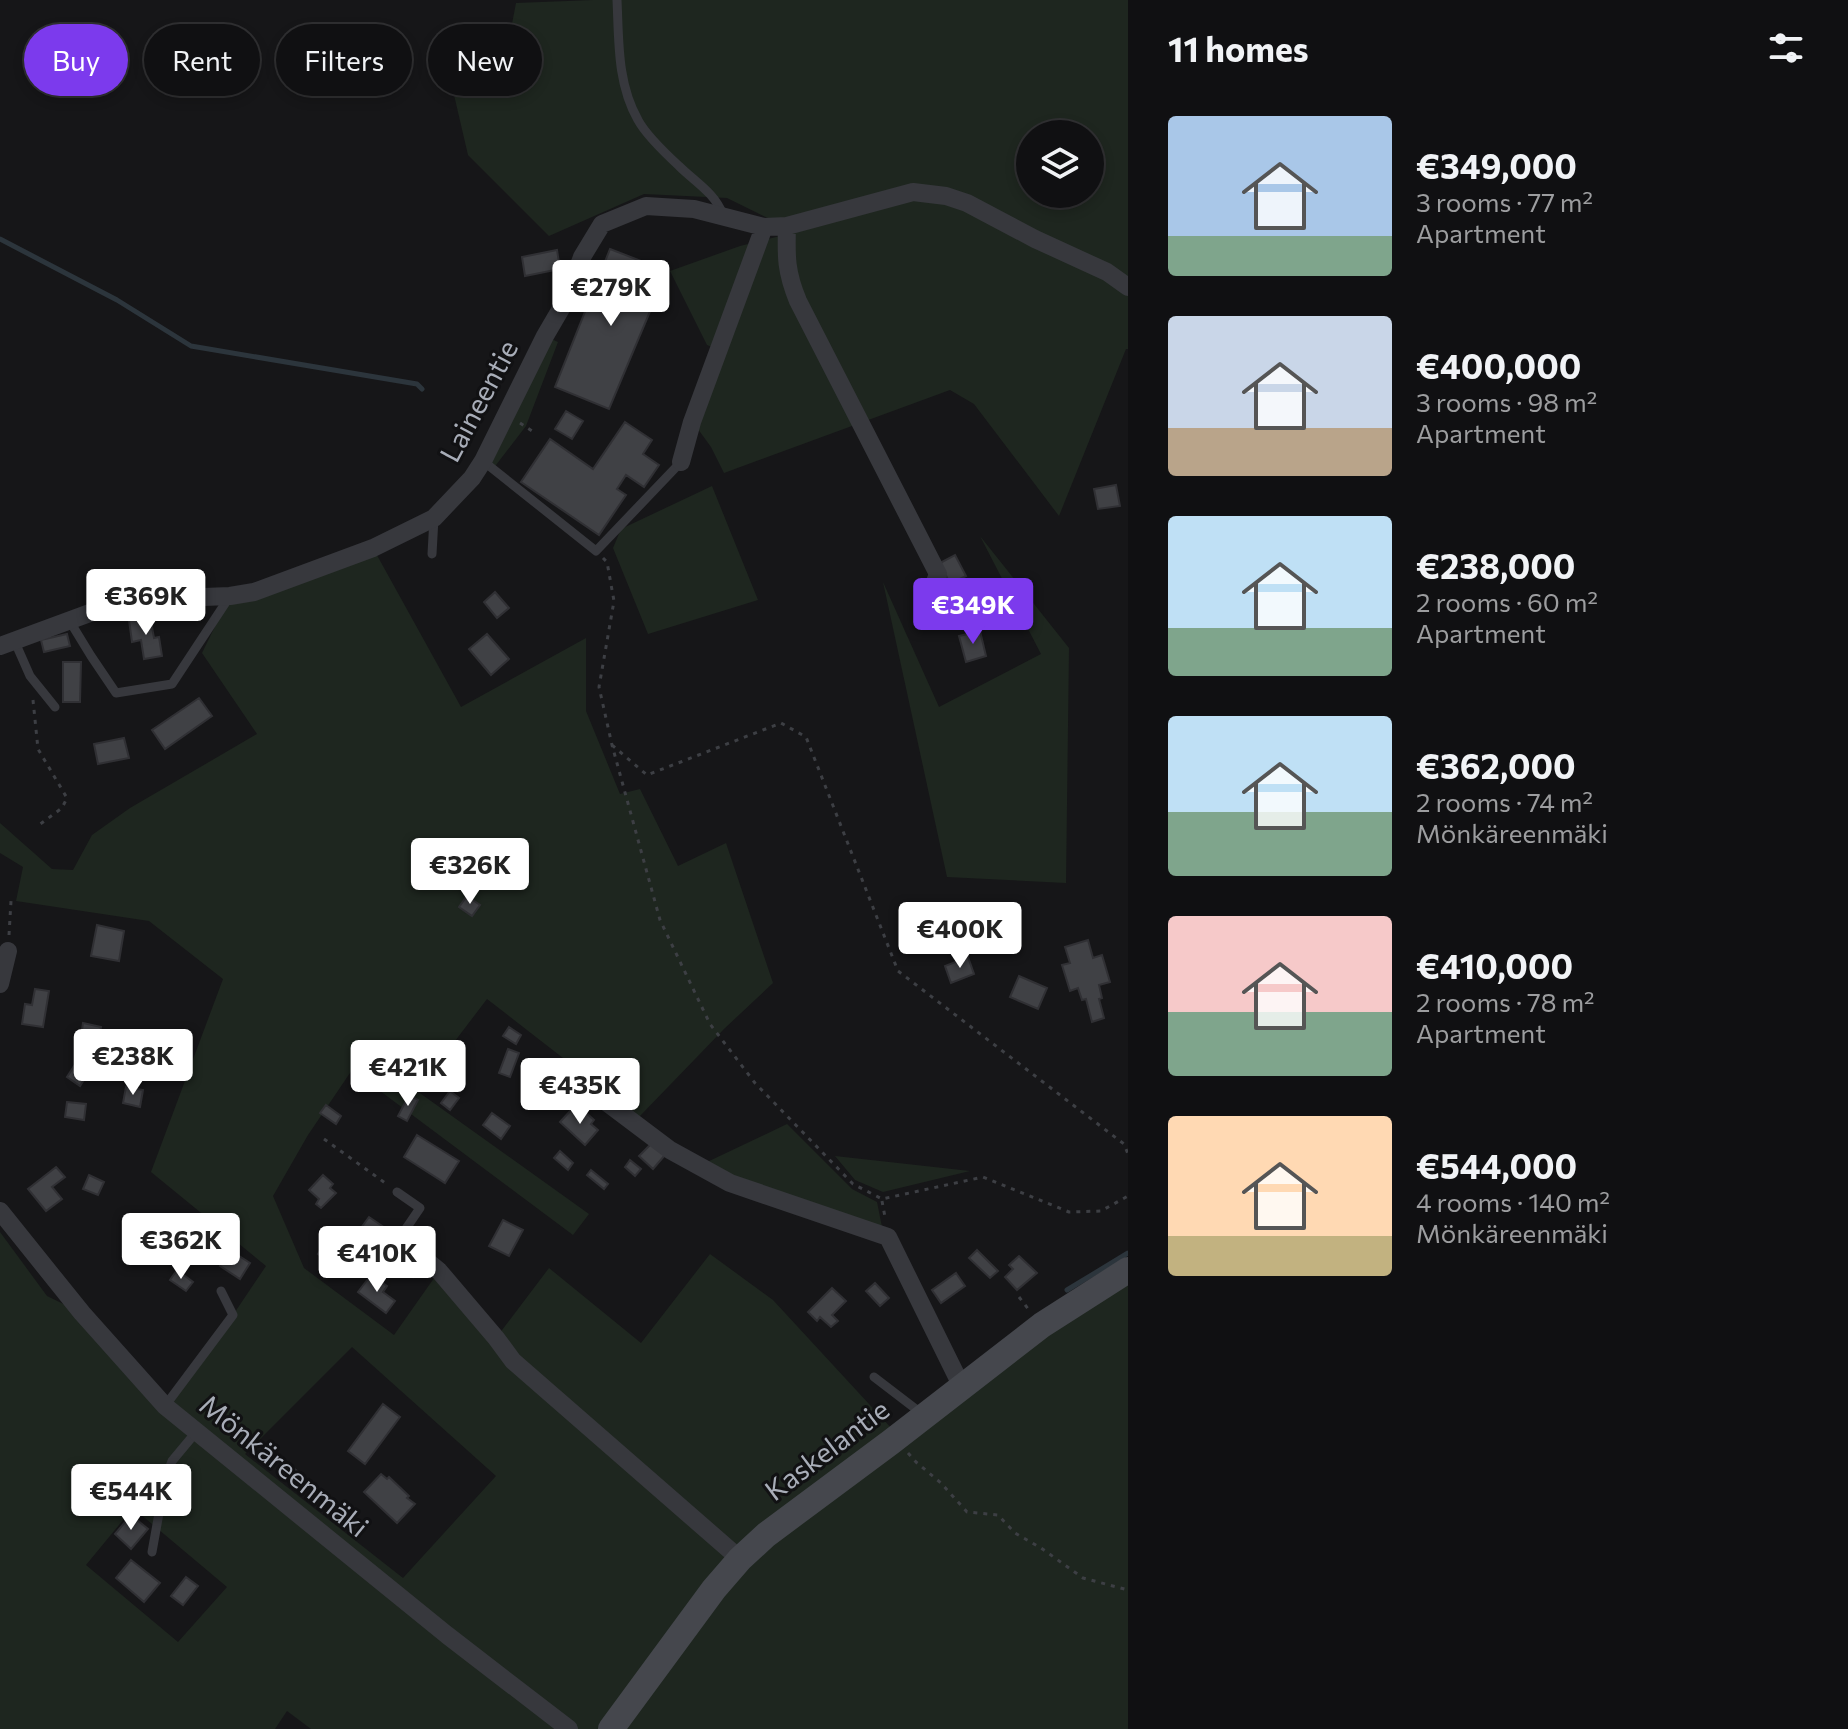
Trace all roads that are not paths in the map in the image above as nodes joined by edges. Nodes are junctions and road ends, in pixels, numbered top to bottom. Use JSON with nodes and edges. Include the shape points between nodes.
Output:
{"nodes":[{"id":1,"x":617,"y":0,"type":"edge"},
{"id":2,"x":724,"y":217,"type":"junction"},
{"id":3,"x":787,"y":226,"type":"junction"},
{"id":4,"x":764,"y":227,"type":"junction"},
{"id":5,"x":1128,"y":287,"type":"edge"},
{"id":6,"x":483,"y":461,"type":"junction"},
{"id":7,"x":681,"y":462,"type":"joint"},
{"id":8,"x":434,"y":518,"type":"junction"},
{"id":9,"x":432,"y":554,"type":"dead end"},
{"id":10,"x":230,"y":596,"type":"junction"},
{"id":11,"x":928,"y":600,"type":"dead end"},
{"id":12,"x":69,"y":620,"type":"junction"},
{"id":13,"x":7,"y":644,"type":"edge"},
{"id":14,"x":55,"y":707,"type":"dead end"},
{"id":15,"x":8,"y":951,"type":"road end"},
{"id":16,"x":0,"y":984,"type":"edge"},
{"id":17,"x":593,"y":1092,"type":"dead end"},
{"id":18,"x":397,"y":1192,"type":"road end"},
{"id":19,"x":0,"y":1211,"type":"edge"},
{"id":20,"x":400,"y":1239,"type":"junction"},
{"id":21,"x":379,"y":1268,"type":"dead end"},
{"id":22,"x":1128,"y":1270,"type":"edge"},
{"id":23,"x":221,"y":1291,"type":"dead end"},
{"id":24,"x":874,"y":1377,"type":"dead end"},
{"id":25,"x":962,"y":1387,"type":"junction"},
{"id":26,"x":165,"y":1406,"type":"junction"},
{"id":27,"x":924,"y":1415,"type":"junction"},
{"id":28,"x":197,"y":1431,"type":"junction"},
{"id":29,"x":152,"y":1552,"type":"dead end"},
{"id":30,"x":740,"y":1559,"type":"junction"},
{"id":31,"x":569,"y":1729,"type":"edge"},
{"id":32,"x":611,"y":1729,"type":"edge"}],
"edges":[{"from":1,"to":2,"type":"lane","via":[[625,95],[639,123],[719,203]]},
{"from":2,"to":4,"type":"street","name":"Laineentie"},
{"from":2,"to":6,"type":"street","name":"Laineentie","via":[[646,206],[602,224]]},
{"from":3,"to":4,"type":"street","name":"Laineentie"},
{"from":3,"to":5,"type":"street","name":"Laineentie","via":[[913,192],[946,196],[1107,272]]},
{"from":3,"to":11,"type":"street","via":[[786,261],[798,301],[938,574]]},
{"from":4,"to":7,"type":"street"},
{"from":6,"to":7,"type":"lane","via":[[596,551]]},
{"from":6,"to":8,"type":"street","name":"Laineentie"},
{"from":8,"to":9,"type":"lane"},
{"from":8,"to":10,"type":"street","name":"Laineentie","via":[[373,548]]},
{"from":10,"to":12,"type":"street","name":"Laineentie","via":[[125,600]]},
{"from":10,"to":12,"type":"lane","via":[[172,684],[116,693]]},
{"from":12,"to":13,"type":"street","name":"Laineentie"},
{"from":13,"to":14,"type":"lane"},
{"from":15,"to":16,"type":"street"},
{"from":17,"to":25,"type":"street","via":[[670,1150],[730,1183],[888,1237]]},
{"from":18,"to":20,"type":"lane","via":[[420,1208]]},
{"from":19,"to":26,"type":"street","name":"Mönkäreenmäki"},
{"from":20,"to":21,"type":"lane"},
{"from":20,"to":30,"type":"street","via":[[439,1271],[513,1361]]},
{"from":22,"to":25,"type":"street","name":"Kaskelantie","via":[[1042,1325]]},
{"from":23,"to":26,"type":"lane","via":[[233,1315]]},
{"from":24,"to":27,"type":"lane"},
{"from":25,"to":27,"type":"street","name":"Kaskelantie"},
{"from":26,"to":28,"type":"street","name":"Mönkäreenmäki"},
{"from":27,"to":30,"type":"street","name":"Kaskelantie"},
{"from":28,"to":29,"type":"lane","via":[[172,1461]]},
{"from":28,"to":31,"type":"street","name":"Mönkäreenmäki"},
{"from":30,"to":32,"type":"street","name":"Kaskelantie"}]}
